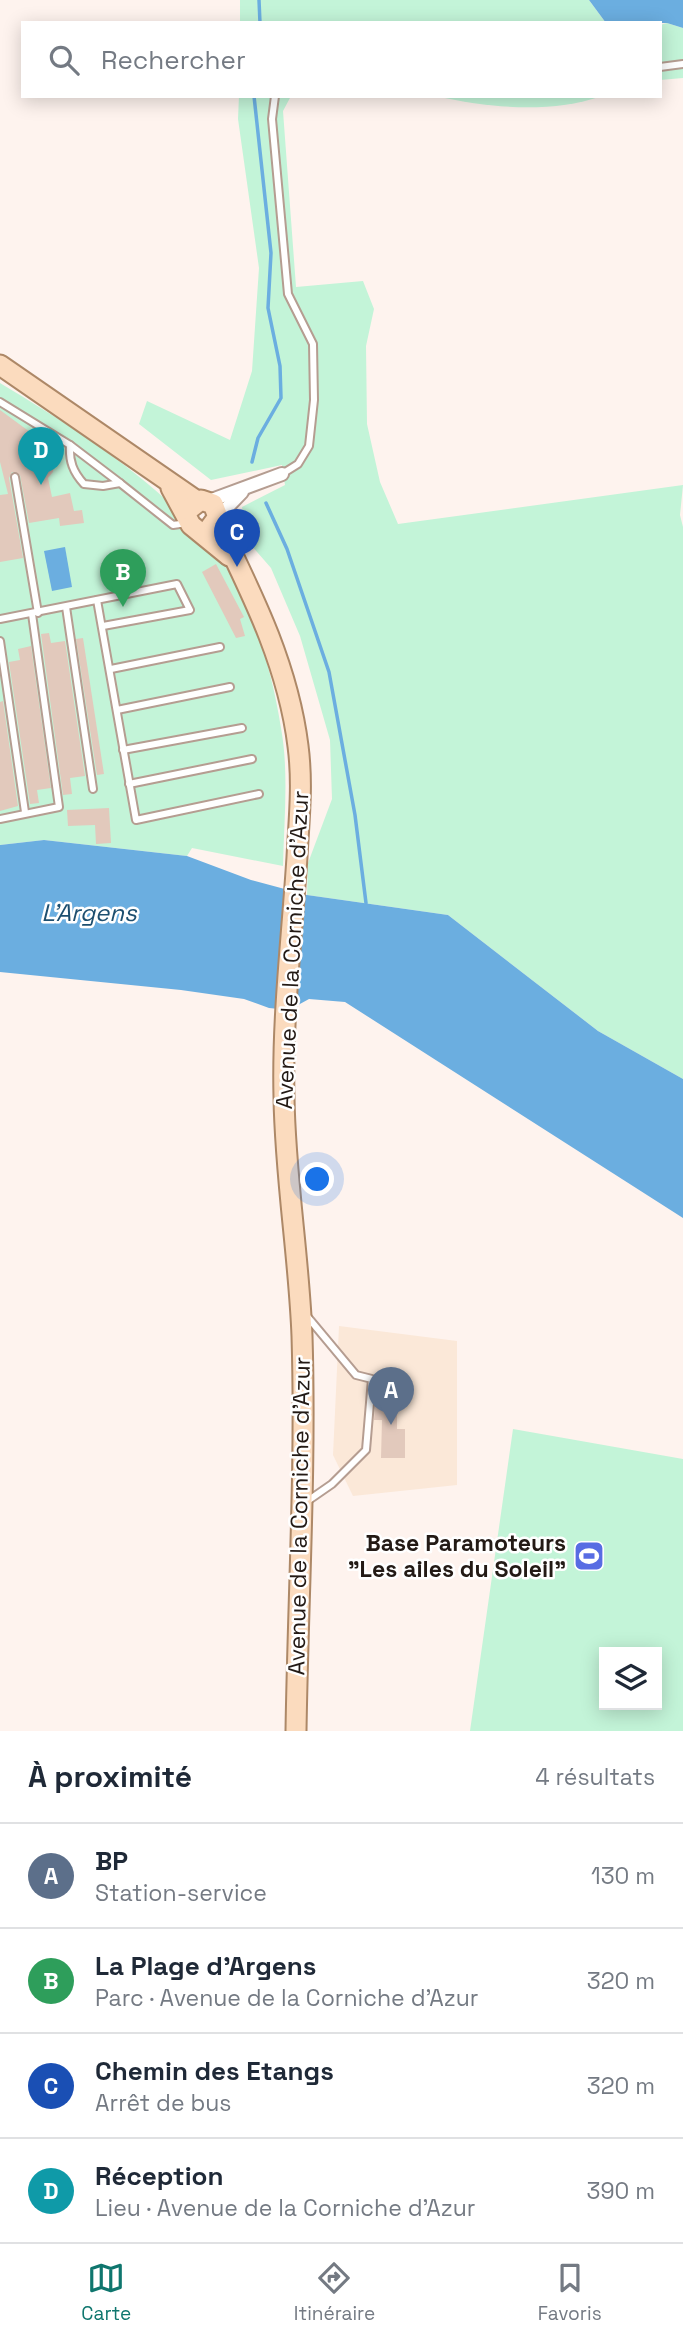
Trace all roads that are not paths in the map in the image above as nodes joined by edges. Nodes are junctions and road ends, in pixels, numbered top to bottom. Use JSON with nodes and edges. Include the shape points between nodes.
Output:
{"nodes":[{"id":1,"x":683,"y":64,"type":"edge"},
{"id":2,"x":662,"y":67,"type":"edge"},
{"id":3,"x":275,"y":98,"type":"edge"},
{"id":4,"x":0,"y":365,"type":"edge"},
{"id":5,"x":0,"y":402,"type":"edge"},
{"id":6,"x":70,"y":445,"type":"junction"},
{"id":7,"x":282,"y":474,"type":"joint"},
{"id":8,"x":15,"y":477,"type":"dead end"},
{"id":9,"x":120,"y":483,"type":"junction"},
{"id":10,"x":203,"y":515,"type":"junction"},
{"id":11,"x":97,"y":600,"type":"junction"},
{"id":12,"x":66,"y":607,"type":"junction"},
{"id":13,"x":35,"y":614,"type":"junction"},
{"id":14,"x":0,"y":619,"type":"edge"},
{"id":15,"x":103,"y":626,"type":"junction"},
{"id":16,"x":0,"y":641,"type":"edge"},
{"id":17,"x":220,"y":647,"type":"dead end"},
{"id":18,"x":111,"y":669,"type":"junction"},
{"id":19,"x":230,"y":687,"type":"dead end"},
{"id":20,"x":117,"y":710,"type":"junction"},
{"id":21,"x":242,"y":728,"type":"dead end"},
{"id":22,"x":123,"y":750,"type":"junction"},
{"id":23,"x":252,"y":759,"type":"dead end"},
{"id":24,"x":129,"y":783,"type":"junction"},
{"id":25,"x":93,"y":789,"type":"dead end"},
{"id":26,"x":259,"y":794,"type":"dead end"},
{"id":27,"x":25,"y":812,"type":"junction"},
{"id":28,"x":0,"y":819,"type":"edge"},
{"id":29,"x":300,"y":1308,"type":"junction"},
{"id":30,"x":300,"y":1506,"type":"junction"},
{"id":31,"x":296,"y":1731,"type":"edge"}],
"edges":[{"from":1,"to":2,"type":"lane"},
{"from":3,"to":7,"type":"lane","via":[[272,119],[288,294],[313,344],[309,446],[298,464]]},
{"from":4,"to":10,"type":"main road","name":"Avenue de la Corniche d'Azur","via":[[107,436]]},
{"from":5,"to":6,"type":"lane"},
{"from":6,"to":9,"type":"lane"},
{"from":6,"to":9,"type":"lane","via":[[74,473],[84,484]]},
{"from":7,"to":10,"type":"street"},
{"from":8,"to":13,"type":"lane"},
{"from":9,"to":10,"type":"lane","via":[[173,525]]},
{"from":10,"to":29,"type":"main road","name":"Avenue de la Corniche d'Azur","via":[[263,615],[290,700],[300,762],[301,825],[284,1131]]},
{"from":11,"to":12,"type":"lane"},
{"from":11,"to":15,"type":"lane"},
{"from":11,"to":15,"type":"lane","via":[[177,584],[190,610]]},
{"from":12,"to":13,"type":"lane"},
{"from":12,"to":25,"type":"lane"},
{"from":13,"to":14,"type":"lane"},
{"from":13,"to":27,"type":"lane","via":[[59,807]]},
{"from":15,"to":18,"type":"lane"},
{"from":16,"to":27,"type":"lane"},
{"from":17,"to":18,"type":"lane"},
{"from":18,"to":20,"type":"lane"},
{"from":19,"to":20,"type":"lane"},
{"from":20,"to":22,"type":"lane"},
{"from":21,"to":22,"type":"lane"},
{"from":22,"to":24,"type":"lane"},
{"from":23,"to":24,"type":"lane"},
{"from":24,"to":26,"type":"lane","via":[[135,820]]},
{"from":27,"to":28,"type":"lane"},
{"from":29,"to":30,"type":"main road","name":"Avenue de la Corniche d'Azur"},
{"from":29,"to":30,"type":"lane","via":[[356,1376],[372,1379],[366,1450]]},
{"from":30,"to":31,"type":"main road","name":"Avenue de la Corniche d'Azur"}]}
